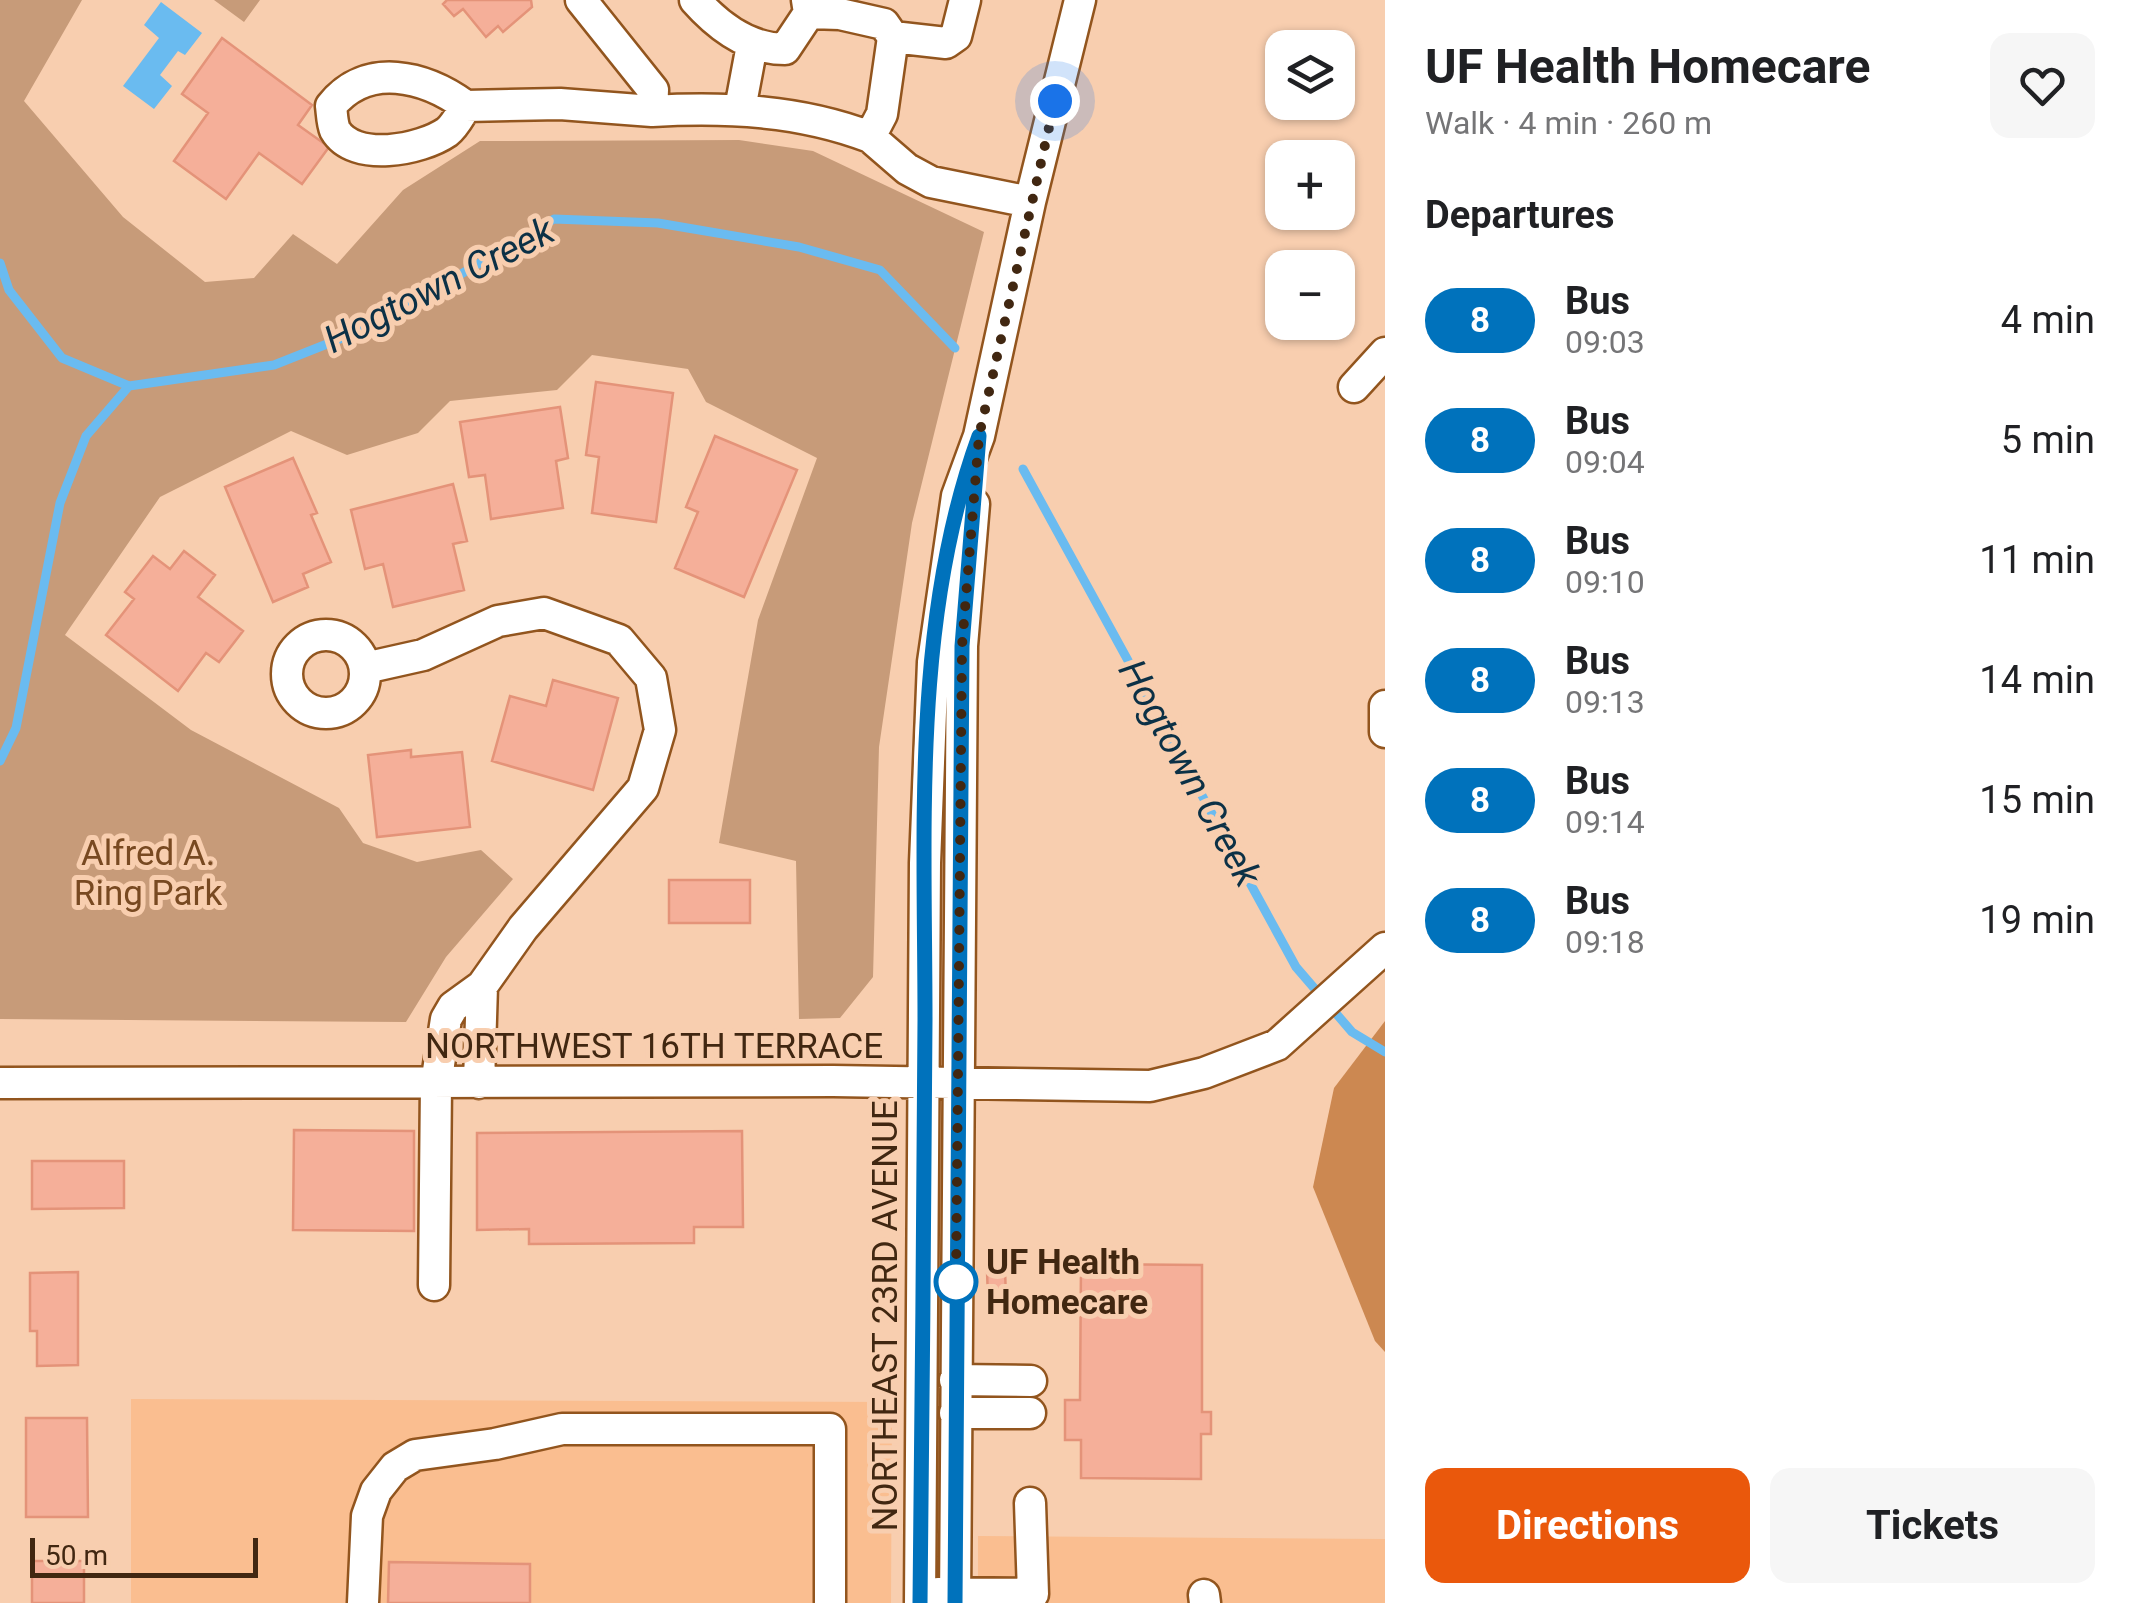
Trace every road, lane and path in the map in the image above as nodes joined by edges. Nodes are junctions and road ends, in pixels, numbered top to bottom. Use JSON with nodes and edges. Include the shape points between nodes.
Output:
{"nodes":[{"id":1,"x":581,"y":0,"type":"edge"},
{"id":2,"x":694,"y":0,"type":"edge"},
{"id":3,"x":965,"y":0,"type":"edge"},
{"id":4,"x":1080,"y":0,"type":"edge"},
{"id":5,"x":808,"y":6,"type":"edge"},
{"id":6,"x":892,"y":38,"type":"junction"},
{"id":7,"x":752,"y":45,"type":"junction"},
{"id":8,"x":466,"y":106,"type":"dead end"},
{"id":9,"x":740,"y":109,"type":"junction"},
{"id":10,"x":652,"y":111,"type":"junction"},
{"id":11,"x":870,"y":136,"type":"junction"},
{"id":12,"x":1030,"y":202,"type":"junction"},
{"id":13,"x":1385,"y":353,"type":"edge"},
{"id":14,"x":1354,"y":386,"type":"dead end"},
{"id":15,"x":979,"y":436,"type":"junction"},
{"id":16,"x":365,"y":668,"type":"dead end"},
{"id":17,"x":1385,"y":706,"type":"edge"},
{"id":18,"x":1385,"y":732,"type":"edge"},
{"id":19,"x":1385,"y":948,"type":"edge"},
{"id":20,"x":482,"y":986,"type":"junction"},
{"id":21,"x":0,"y":1083,"type":"edge"},
{"id":22,"x":479,"y":1083,"type":"junction"},
{"id":23,"x":924,"y":1083,"type":"junction"},
{"id":24,"x":436,"y":1084,"type":"junction"},
{"id":25,"x":961,"y":1084,"type":"junction"},
{"id":26,"x":434,"y":1285,"type":"dead end"},
{"id":27,"x":955,"y":1380,"type":"junction"},
{"id":28,"x":1031,"y":1381,"type":"dead end"},
{"id":29,"x":955,"y":1413,"type":"junction"},
{"id":30,"x":1030,"y":1413,"type":"dead end"},
{"id":31,"x":1030,"y":1503,"type":"dead end"},
{"id":32,"x":920,"y":1598,"type":"edge"},
{"id":33,"x":955,"y":1598,"type":"edge"},
{"id":34,"x":363,"y":1603,"type":"edge"},
{"id":35,"x":830,"y":1603,"type":"edge"}],
"edges":[{"from":1,"to":10,"type":"street","via":[[653,90]]},
{"from":2,"to":7,"type":"street"},
{"from":3,"to":6,"type":"street","via":[[956,36],[946,43]]},
{"from":4,"to":12,"type":"street","name":"NORTHEAST 23RD AVENUE"},
{"from":5,"to":6,"type":"street","via":[[884,24]]},
{"from":5,"to":7,"type":"street","via":[[785,49]]},
{"from":6,"to":11,"type":"street","via":[[882,114]]},
{"from":7,"to":9,"type":"street"},
{"from":8,"to":10,"type":"street"},
{"from":9,"to":10,"type":"street"},
{"from":9,"to":11,"type":"street"},
{"from":11,"to":12,"type":"street","via":[[906,170],[931,182]]},
{"from":12,"to":15,"type":"street","name":"NORTHEAST 23RD AVENUE"},
{"from":13,"to":14,"type":"street"},
{"from":15,"to":23,"type":"street","name":"NORTHEAST 23RD AVENUE","via":[[957,496],[933,662]]},
{"from":15,"to":25,"type":"street","name":"NORTHEAST 23RD AVENUE","via":[[962,646]]},
{"from":16,"to":20,"type":"street","via":[[424,655],[498,621],[544,613],[619,640],[652,678],[660,730],[644,788]]},
{"from":17,"to":18,"type":"street"},
{"from":19,"to":25,"type":"street","name":"NORTHWEST 16TH TERRACE","via":[[1277,1045],[1204,1074],[1150,1086]]},
{"from":20,"to":22,"type":"street"},
{"from":20,"to":24,"type":"street","via":[[446,1018]]},
{"from":21,"to":24,"type":"street","name":"NORTHWEST 16TH TERRACE"},
{"from":22,"to":23,"type":"street","name":"NORTHWEST 16TH TERRACE"},
{"from":22,"to":24,"type":"street","name":"NORTHWEST 16TH TERRACE"},
{"from":23,"to":25,"type":"street","name":"NORTHWEST 16TH TERRACE"},
{"from":23,"to":32,"type":"street","name":"NORTHEAST 23RD AVENUE"},
{"from":24,"to":26,"type":"street"},
{"from":25,"to":27,"type":"street","name":"NORTHEAST 23RD AVENUE"},
{"from":27,"to":28,"type":"street"},
{"from":27,"to":29,"type":"street","name":"NORTHEAST 23RD AVENUE"},
{"from":29,"to":30,"type":"street"},
{"from":29,"to":33,"type":"street","name":"NORTHEAST 23RD AVENUE"},
{"from":31,"to":33,"type":"street","via":[[1033,1594]]},
{"from":32,"to":33,"type":"street"},
{"from":34,"to":35,"type":"street","via":[[367,1516],[376,1490],[405,1461],[562,1429],[830,1429]]}]}
